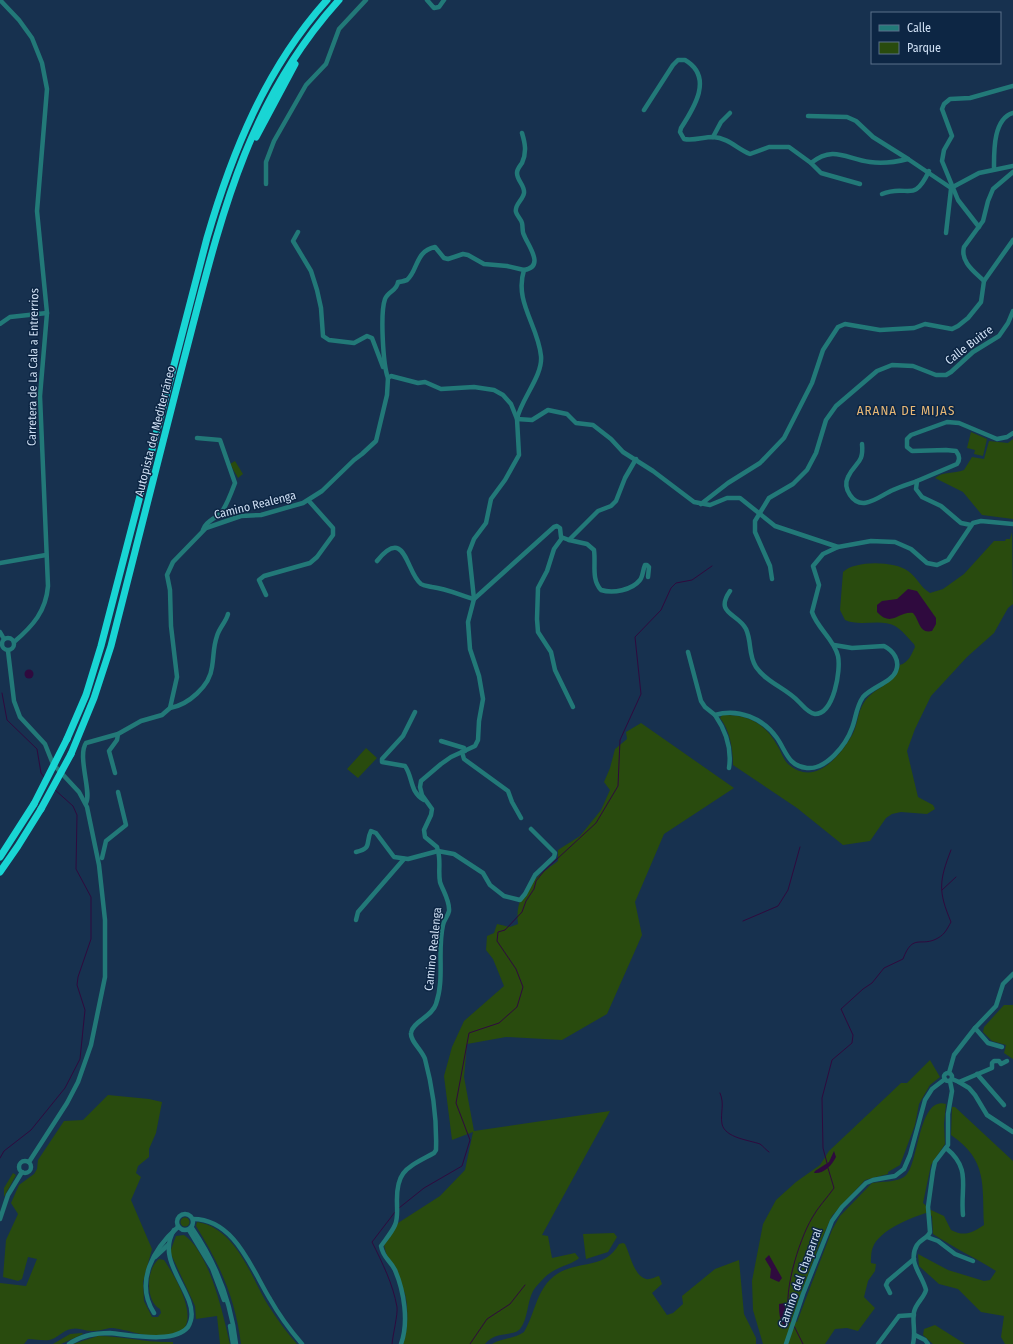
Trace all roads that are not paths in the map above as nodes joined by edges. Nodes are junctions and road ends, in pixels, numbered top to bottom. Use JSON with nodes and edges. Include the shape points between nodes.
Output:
{"nodes":[{"id":1,"x":0,"y":0,"type":"edge"},
{"id":2,"x":327,"y":0,"type":"edge"},
{"id":3,"x":339,"y":0,"type":"edge"},
{"id":4,"x":343,"y":0,"type":"edge"},
{"id":5,"x":366,"y":0,"type":"edge"},
{"id":6,"x":426,"y":0,"type":"edge"},
{"id":7,"x":444,"y":0,"type":"edge"},
{"id":8,"x":1013,"y":86,"type":"edge"},
{"id":9,"x":644,"y":110,"type":"dead end"},
{"id":10,"x":730,"y":112,"type":"dead end"},
{"id":11,"x":1013,"y":113,"type":"edge"},
{"id":12,"x":808,"y":116,"type":"dead end"},
{"id":13,"x":522,"y":133,"type":"dead end"},
{"id":14,"x":713,"y":137,"type":"junction"},
{"id":15,"x":908,"y":159,"type":"junction"},
{"id":16,"x":811,"y":163,"type":"junction"},
{"id":17,"x":1013,"y":166,"type":"edge"},
{"id":18,"x":994,"y":168,"type":"junction"},
{"id":19,"x":929,"y":171,"type":"junction"},
{"id":20,"x":1013,"y":172,"type":"edge"},
{"id":21,"x":266,"y":184,"type":"dead end"},
{"id":22,"x":860,"y":184,"type":"dead end"},
{"id":23,"x":951,"y":188,"type":"junction"},
{"id":24,"x":882,"y":194,"type":"dead end"},
{"id":25,"x":980,"y":227,"type":"junction"},
{"id":26,"x":298,"y":232,"type":"dead end"},
{"id":27,"x":946,"y":234,"type":"dead end"},
{"id":28,"x":217,"y":236,"type":"junction"},
{"id":29,"x":1013,"y":240,"type":"edge"},
{"id":30,"x":524,"y":270,"type":"junction"},
{"id":31,"x":984,"y":281,"type":"junction"},
{"id":32,"x":1013,"y":311,"type":"edge"},
{"id":33,"x":47,"y":312,"type":"junction"},
{"id":34,"x":0,"y":324,"type":"edge"},
{"id":35,"x":385,"y":372,"type":"junction"},
{"id":36,"x":388,"y":378,"type":"junction"},
{"id":37,"x":517,"y":419,"type":"junction"},
{"id":38,"x":1013,"y":433,"type":"edge"},
{"id":39,"x":197,"y":438,"type":"dead end"},
{"id":40,"x":862,"y":444,"type":"dead end"},
{"id":41,"x":636,"y":459,"type":"junction"},
{"id":42,"x":917,"y":482,"type":"junction"},
{"id":43,"x":309,"y":501,"type":"junction"},
{"id":44,"x":701,"y":504,"type":"junction"},
{"id":45,"x":759,"y":514,"type":"junction"},
{"id":46,"x":1013,"y":524,"type":"edge"},
{"id":47,"x":970,"y":525,"type":"junction"},
{"id":48,"x":203,"y":530,"type":"junction"},
{"id":49,"x":562,"y":538,"type":"junction"},
{"id":50,"x":569,"y":540,"type":"junction"},
{"id":51,"x":838,"y":547,"type":"junction"},
{"id":52,"x":46,"y":555,"type":"junction"},
{"id":53,"x":377,"y":561,"type":"dead end"},
{"id":54,"x":0,"y":563,"type":"edge"},
{"id":55,"x":648,"y":577,"type":"dead end"},
{"id":56,"x":772,"y":579,"type":"dead end"},
{"id":57,"x":730,"y":591,"type":"dead end"},
{"id":58,"x":266,"y":596,"type":"dead end"},
{"id":59,"x":474,"y":599,"type":"junction"},
{"id":60,"x":228,"y":614,"type":"dead end"},
{"id":61,"x":0,"y":632,"type":"edge"},
{"id":62,"x":4,"y":639,"type":"junction"},
{"id":63,"x":14,"y":642,"type":"junction"},
{"id":64,"x":834,"y":645,"type":"junction"},
{"id":65,"x":1,"y":646,"type":"edge"},
{"id":66,"x":8,"y":651,"type":"junction"},
{"id":67,"x":688,"y":652,"type":"dead end"},
{"id":68,"x":573,"y":707,"type":"dead end"},
{"id":69,"x":170,"y":708,"type":"junction"},
{"id":70,"x":415,"y":712,"type":"dead end"},
{"id":71,"x":715,"y":715,"type":"junction"},
{"id":72,"x":118,"y":734,"type":"junction"},
{"id":73,"x":442,"y":741,"type":"dead end"},
{"id":74,"x":463,"y":751,"type":"junction"},
{"id":75,"x":729,"y":768,"type":"dead end"},
{"id":76,"x":115,"y":773,"type":"dead end"},
{"id":77,"x":118,"y":792,"type":"dead end"},
{"id":78,"x":426,"y":801,"type":"junction"},
{"id":79,"x":86,"y":803,"type":"junction"},
{"id":80,"x":521,"y":818,"type":"dead end"},
{"id":81,"x":531,"y":829,"type":"dead end"},
{"id":82,"x":438,"y":851,"type":"junction"},
{"id":83,"x":356,"y":852,"type":"dead end"},
{"id":84,"x":0,"y":857,"type":"edge"},
{"id":85,"x":102,"y":858,"type":"dead end"},
{"id":86,"x":404,"y":859,"type":"junction"},
{"id":87,"x":0,"y":872,"type":"edge"},
{"id":88,"x":356,"y":920,"type":"dead end"},
{"id":89,"x":1013,"y":974,"type":"edge"},
{"id":90,"x":975,"y":1028,"type":"junction"},
{"id":91,"x":1002,"y":1048,"type":"dead end"},
{"id":92,"x":1007,"y":1061,"type":"dead end"},
{"id":93,"x":949,"y":1073,"type":"junction"},
{"id":94,"x":977,"y":1074,"type":"junction"},
{"id":95,"x":945,"y":1079,"type":"junction"},
{"id":96,"x":951,"y":1080,"type":"junction"},
{"id":97,"x":959,"y":1082,"type":"junction"},
{"id":98,"x":1004,"y":1105,"type":"dead end"},
{"id":99,"x":1013,"y":1132,"type":"edge"},
{"id":100,"x":946,"y":1148,"type":"junction"},
{"id":101,"x":29,"y":1162,"type":"junction"},
{"id":102,"x":22,"y":1172,"type":"junction"},
{"id":103,"x":963,"y":1215,"type":"dead end"},
{"id":104,"x":0,"y":1219,"type":"edge"},
{"id":105,"x":193,"y":1219,"type":"junction"},
{"id":106,"x":176,"y":1228,"type":"junction"},
{"id":107,"x":190,"y":1229,"type":"junction"},
{"id":108,"x":927,"y":1237,"type":"junction"},
{"id":109,"x":168,"y":1245,"type":"junction"},
{"id":110,"x":156,"y":1256,"type":"junction"},
{"id":111,"x":152,"y":1259,"type":"junction"},
{"id":112,"x":169,"y":1259,"type":"junction"},
{"id":113,"x":914,"y":1259,"type":"junction"},
{"id":114,"x":973,"y":1262,"type":"dead end"},
{"id":115,"x":890,"y":1293,"type":"dead end"},
{"id":116,"x":154,"y":1313,"type":"dead end"},
{"id":117,"x":914,"y":1315,"type":"junction"},
{"id":118,"x":915,"y":1335,"type":"junction"},
{"id":119,"x":69,"y":1344,"type":"edge"},
{"id":120,"x":233,"y":1344,"type":"edge"},
{"id":121,"x":236,"y":1344,"type":"edge"},
{"id":122,"x":302,"y":1344,"type":"edge"},
{"id":123,"x":401,"y":1344,"type":"edge"},
{"id":124,"x":786,"y":1344,"type":"edge"},
{"id":125,"x":878,"y":1344,"type":"edge"},
{"id":126,"x":913,"y":1344,"type":"edge"},
{"id":127,"x":928,"y":1344,"type":"edge"}],
"edges":[{"from":1,"to":33,"type":"street","name":"Carretera de La Cala a Entrerrios","via":[[32,38],[46,76],[37,211]]},
{"from":2,"to":84,"type":"highway","name":"Autopista del Mediterráneo","bridge":true,"via":[[286,54],[264,90],[228,173],[191,295],[101,646],[86,695],[34,804]]},
{"from":3,"to":28,"type":"highway","name":"Autopista del Mediterráneo","via":[[310,35],[272,94],[241,160]]},
{"from":4,"to":28,"type":"highway","via":[[310,41],[274,102],[251,147]]},
{"from":5,"to":21,"type":"street","via":[[340,29],[326,64],[306,85],[277,136],[266,162]]},
{"from":6,"to":7,"type":"street","via":[[434,8],[439,7]]},
{"from":8,"to":23,"type":"street","via":[[970,98],[950,99],[944,104],[944,117],[951,128],[952,136],[944,150],[942,161]]},
{"from":9,"to":14,"type":"street","via":[[673,65],[678,60],[685,60],[697,73],[700,88],[697,102],[681,128],[682,136],[689,140]]},
{"from":10,"to":14,"type":"street"},
{"from":11,"to":18,"type":"street","via":[[1007,116],[1000,127],[994,150]]},
{"from":12,"to":15,"type":"street","via":[[847,117]]},
{"from":13,"to":30,"type":"street","via":[[526,147],[525,156],[517,176],[524,188],[524,195],[516,214],[522,222],[523,234],[532,247],[534,262],[531,267]]},
{"from":14,"to":16,"type":"street","via":[[734,143],[750,154],[763,148],[789,147]]},
{"from":15,"to":16,"type":"street","via":[[893,163],[873,162],[833,153],[819,156]]},
{"from":15,"to":19,"type":"street"},
{"from":16,"to":22,"type":"street","via":[[821,173]]},
{"from":17,"to":18,"type":"street"},
{"from":18,"to":23,"type":"street"},
{"from":19,"to":23,"type":"street"},
{"from":19,"to":24,"type":"street","via":[[922,185],[914,191],[897,190]]},
{"from":20,"to":25,"type":"street","via":[[993,189]]},
{"from":23,"to":25,"type":"street"},
{"from":23,"to":27,"type":"street"},
{"from":25,"to":31,"type":"street","via":[[963,252],[965,261]]},
{"from":26,"to":35,"type":"street","via":[[293,241],[311,271],[317,290],[323,336],[329,340],[354,343],[367,336],[372,338]]},
{"from":28,"to":87,"type":"highway","name":"Autopista del Mediterráneo","bridge":true,"via":[[111,646],[94,698],[71,754],[41,809]]},
{"from":29,"to":31,"type":"street"},
{"from":30,"to":35,"type":"street","via":[[508,266],[489,266],[464,254],[448,259],[437,249],[430,248],[418,259],[409,278],[398,282],[385,299]]},
{"from":30,"to":37,"type":"street","via":[[520,283],[521,295],[541,357],[540,367]]},
{"from":31,"to":44,"type":"street","via":[[983,297],[979,305],[968,318],[952,329],[925,324],[914,328],[880,330],[845,324],[838,327],[823,350],[812,383],[784,438],[760,463]]},
{"from":32,"to":45,"type":"street","name":"Calle Buitre","via":[[999,336],[973,352],[946,375],[936,375],[913,366],[899,365],[885,368],[870,377],[829,414],[816,454],[807,470],[793,484],[769,498]]},
{"from":33,"to":34,"type":"street","via":[[10,317]]},
{"from":33,"to":52,"type":"street","name":"Carretera de La Cala a Entrerrios","via":[[40,396]]},
{"from":35,"to":36,"type":"street"},
{"from":36,"to":37,"type":"street","via":[[391,376],[418,383],[425,382],[448,390],[474,387],[494,390],[503,394],[511,404]]},
{"from":36,"to":43,"type":"street","name":"Camino Realenga","via":[[387,395],[376,441]]},
{"from":37,"to":41,"type":"street","via":[[532,420],[548,410],[567,414],[576,423],[593,425],[623,452]]},
{"from":37,"to":59,"type":"street","via":[[519,455],[491,499],[486,523],[469,552]]},
{"from":38,"to":42,"type":"street","via":[[997,439],[959,423],[947,422],[911,435],[906,444],[912,451],[953,450],[959,457],[957,464]]},
{"from":39,"to":48,"type":"street","via":[[220,440],[235,483],[223,510],[208,522]]},
{"from":40,"to":42,"type":"street","via":[[861,457],[846,484],[848,492],[859,503],[869,503],[893,490]]},
{"from":41,"to":44,"type":"street","via":[[694,502]]},
{"from":41,"to":50,"type":"street","via":[[616,501],[598,511]]},
{"from":42,"to":47,"type":"street","via":[[919,496],[941,506],[961,523]]},
{"from":43,"to":48,"type":"street","name":"Camino Realenga","via":[[261,515],[241,516]]},
{"from":43,"to":58,"type":"street","via":[[332,528],[333,535],[310,563],[264,576],[259,580]]},
{"from":44,"to":45,"type":"street","via":[[710,505],[735,497],[743,500]]},
{"from":45,"to":51,"type":"street","via":[[783,530]]},
{"from":45,"to":56,"type":"street","name":"Calle Buitre","via":[[754,528],[770,566]]},
{"from":46,"to":47,"type":"street","via":[[982,521]]},
{"from":47,"to":51,"type":"street","via":[[948,560],[937,565],[927,563],[910,549],[894,542],[871,541]]},
{"from":48,"to":69,"type":"street","name":"Camino Realenga","via":[[173,562],[168,572],[170,619],[177,677]]},
{"from":49,"to":50,"type":"street"},
{"from":49,"to":59,"type":"street","via":[[560,528],[554,527]]},
{"from":49,"to":68,"type":"street","via":[[554,549],[538,588],[537,619],[538,632],[551,652],[555,670]]},
{"from":50,"to":55,"type":"street","via":[[587,544],[594,550],[595,578],[601,590],[615,592],[634,584],[640,579],[645,565],[649,567]]},
{"from":51,"to":64,"type":"street","via":[[823,554],[813,566],[819,585],[812,612]]},
{"from":52,"to":54,"type":"street"},
{"from":52,"to":63,"type":"street","name":"Carretera de La Cala a Entrerrios","via":[[48,586],[44,607],[34,624]]},
{"from":53,"to":59,"type":"street","via":[[392,548],[399,549],[417,581],[422,585]]},
{"from":57,"to":64,"type":"street","via":[[724,600],[725,609],[744,627],[748,635],[750,656],[756,668],[811,713],[825,711],[832,697],[839,670]]},
{"from":59,"to":74,"type":"street","via":[[468,622],[470,648],[484,699],[479,715],[478,740],[475,746]]},
{"from":60,"to":69,"type":"street","via":[[217,633],[210,675],[193,698]]},
{"from":61,"to":62,"type":"street"},
{"from":62,"to":63,"type":"street","via":[[9,638]]},
{"from":62,"to":65,"type":"street"},
{"from":63,"to":66,"type":"street","via":[[13,648]]},
{"from":64,"to":71,"type":"street","via":[[852,648],[884,646],[894,655],[897,667],[892,677],[864,697],[857,709],[850,732],[832,758],[823,765],[809,768],[794,764],[786,757],[775,735],[756,719],[738,713]]},
{"from":65,"to":66,"type":"street"},
{"from":66,"to":79,"type":"street","via":[[14,701],[20,717],[45,744],[53,764]]},
{"from":67,"to":71,"type":"street","via":[[701,700]]},
{"from":69,"to":72,"type":"street","via":[[162,715],[141,721]]},
{"from":70,"to":78,"type":"street","via":[[403,736],[382,762],[405,766],[415,792]]},
{"from":71,"to":75,"type":"street","via":[[722,724],[727,738]]},
{"from":72,"to":76,"type":"street","via":[[109,751]]},
{"from":72,"to":79,"type":"street","via":[[88,742],[84,746],[88,796]]},
{"from":73,"to":74,"type":"street","via":[[464,748]]},
{"from":74,"to":78,"type":"street","via":[[441,764],[421,781],[420,787]]},
{"from":74,"to":80,"type":"street","via":[[464,759],[508,791]]},
{"from":77,"to":85,"type":"street","via":[[126,824],[106,841]]},
{"from":78,"to":82,"type":"street","via":[[432,809],[424,830],[425,837]]},
{"from":79,"to":101,"type":"street","via":[[98,857],[104,902],[105,977],[91,1045],[78,1082]]},
{"from":81,"to":82,"type":"street","via":[[555,853],[535,875],[520,900],[504,896],[482,873],[454,854]]},
{"from":82,"to":86,"type":"street"},
{"from":82,"to":123,"type":"street","name":"Camino Realenga","via":[[440,882],[449,912],[443,924],[440,986],[433,1011],[415,1025],[411,1034],[420,1048],[426,1066],[436,1120],[436,1150],[400,1176],[397,1190],[398,1216],[381,1246],[383,1254],[394,1269],[401,1290],[405,1326]]},
{"from":83,"to":86,"type":"street","via":[[366,848],[370,833],[373,831],[389,853]]},
{"from":86,"to":88,"type":"street","via":[[358,912]]},
{"from":89,"to":90,"type":"street","name":"Camino del Chaparral","via":[[1003,984],[996,1006]]},
{"from":90,"to":91,"type":"street","via":[[988,1043]]},
{"from":90,"to":93,"type":"street","name":"Camino del Chaparral","via":[[954,1055]]},
{"from":92,"to":94,"type":"street","via":[[1001,1064],[994,1061],[992,1068]]},
{"from":93,"to":95,"type":"street","name":"Camino del Chaparral"},
{"from":93,"to":96,"type":"street","via":[[952,1076]]},
{"from":94,"to":97,"type":"street"},
{"from":94,"to":98,"type":"street"},
{"from":95,"to":96,"type":"street"},
{"from":95,"to":124,"type":"street","name":"Camino del Chaparral","via":[[932,1089],[925,1100],[904,1169],[895,1176],[866,1183],[832,1221],[802,1294]]},
{"from":96,"to":97,"type":"street"},
{"from":96,"to":100,"type":"street"},
{"from":97,"to":99,"type":"street","via":[[975,1095],[987,1115]]},
{"from":100,"to":103,"type":"street","via":[[958,1158],[962,1167]]},
{"from":100,"to":108,"type":"street","via":[[934,1166],[928,1206],[931,1229]]},
{"from":101,"to":102,"type":"street","via":[[32,1168],[30,1171]]},
{"from":101,"to":102,"type":"street","via":[[23,1161],[20,1164]]},
{"from":102,"to":104,"type":"street","via":[[8,1195]]},
{"from":105,"to":106,"type":"street","via":[[187,1214],[182,1215],[178,1218]]},
{"from":105,"to":107,"type":"street"},
{"from":105,"to":122,"type":"street","via":[[201,1219],[216,1225],[233,1239],[246,1256],[270,1300]]},
{"from":106,"to":107,"type":"street"},
{"from":106,"to":109,"type":"street"},
{"from":106,"to":111,"type":"street","via":[[160,1244]]},
{"from":107,"to":120,"type":"street","via":[[221,1290]]},
{"from":107,"to":121,"type":"street","via":[[215,1267],[224,1289]]},
{"from":108,"to":113,"type":"street","via":[[917,1246]]},
{"from":108,"to":114,"type":"street","via":[[938,1240],[955,1254]]},
{"from":109,"to":110,"type":"street"},
{"from":109,"to":112,"type":"street"},
{"from":110,"to":111,"type":"street"},
{"from":110,"to":112,"type":"street"},
{"from":111,"to":116,"type":"street","via":[[145,1289]]},
{"from":112,"to":119,"type":"street","via":[[191,1310],[190,1323],[182,1334],[165,1340],[100,1334],[83,1337]]},
{"from":113,"to":115,"type":"street","via":[[888,1281],[886,1285]]},
{"from":113,"to":117,"type":"street","via":[[926,1290]]},
{"from":117,"to":118,"type":"street"},
{"from":117,"to":125,"type":"street","via":[[899,1316]]},
{"from":118,"to":126,"type":"street"},
{"from":118,"to":127,"type":"street"}]}
